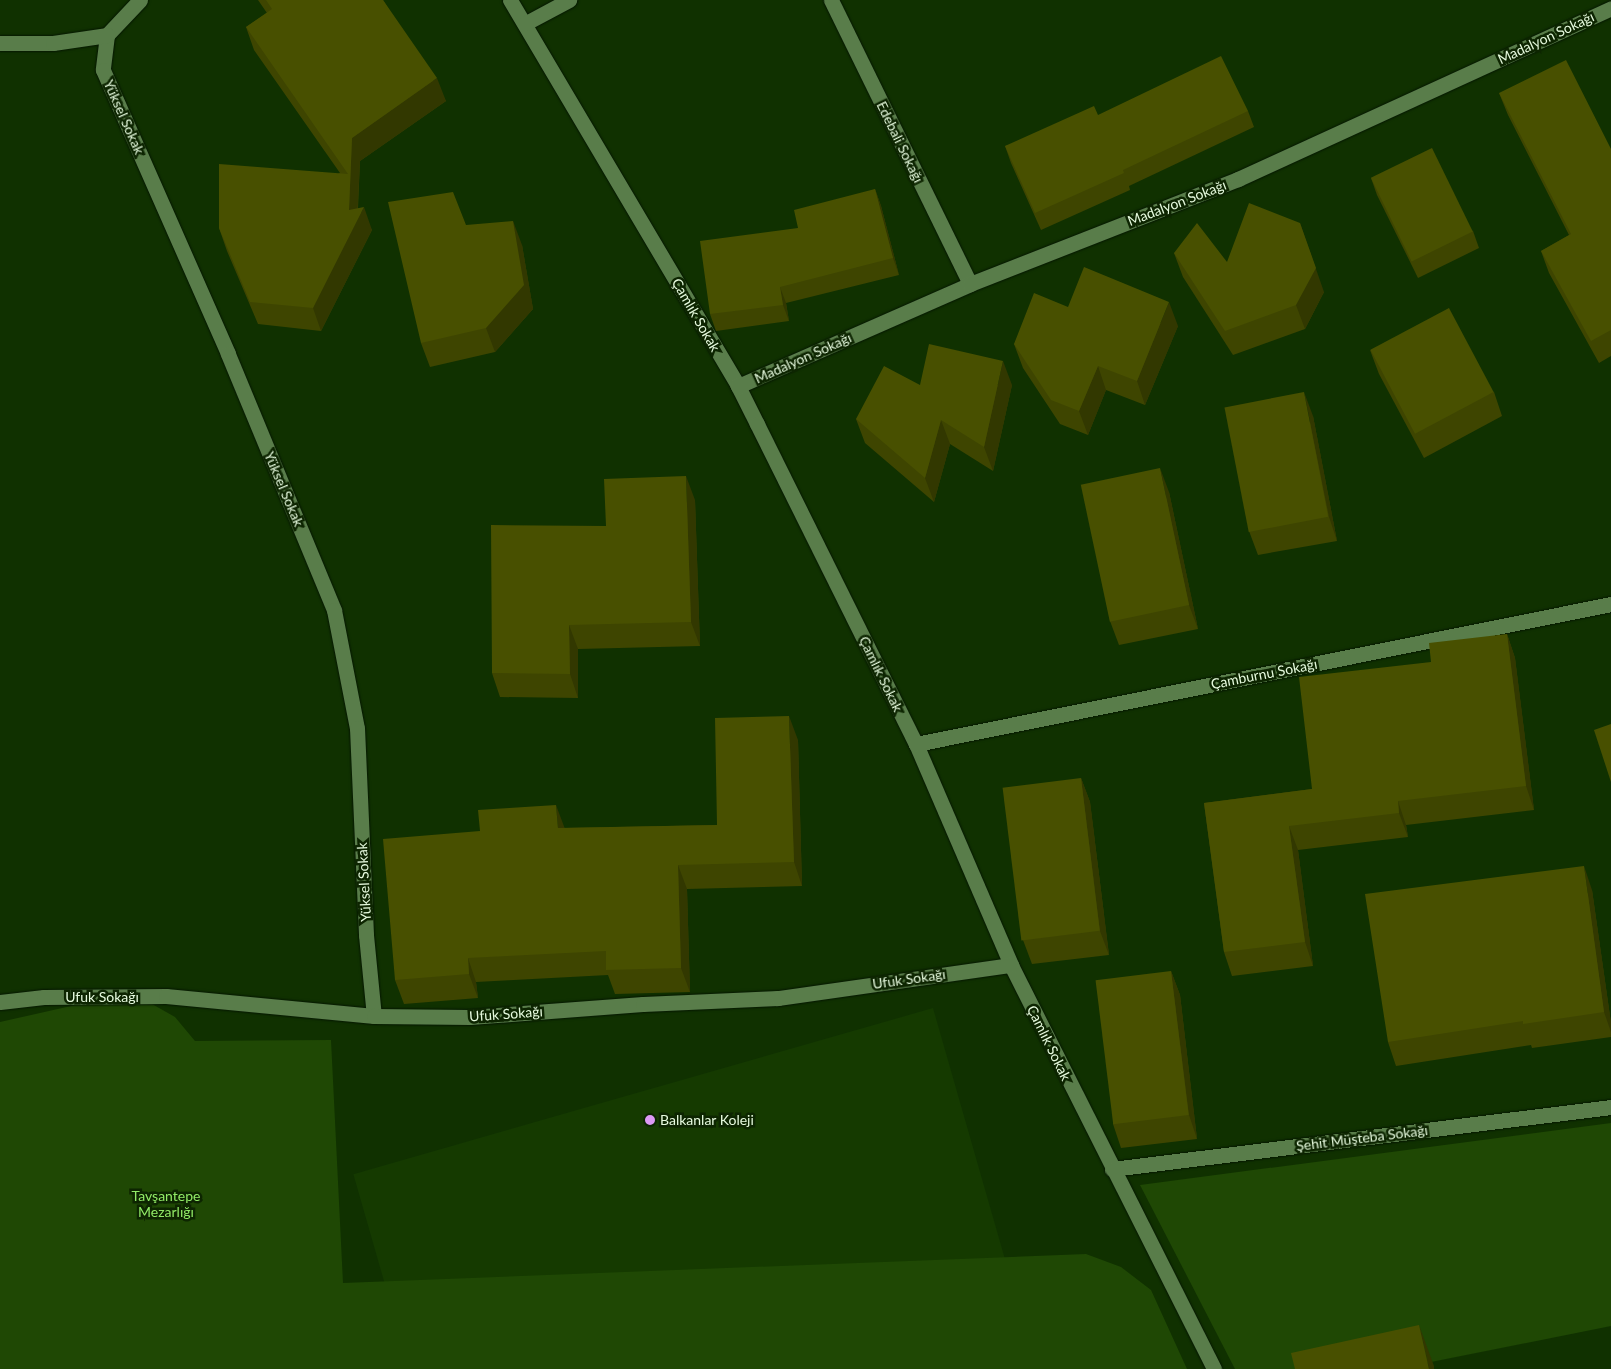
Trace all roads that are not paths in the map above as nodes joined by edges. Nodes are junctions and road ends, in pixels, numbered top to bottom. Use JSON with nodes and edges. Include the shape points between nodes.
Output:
{"nodes":[{"id":1,"x":140,"y":0,"type":"edge"},
{"id":2,"x":510,"y":0,"type":"edge"},
{"id":3,"x":569,"y":0,"type":"edge"},
{"id":4,"x":831,"y":0,"type":"edge"},
{"id":5,"x":1611,"y":8,"type":"edge"},
{"id":6,"x":526,"y":23,"type":"junction"},
{"id":7,"x":107,"y":35,"type":"junction"},
{"id":8,"x":0,"y":43,"type":"edge"},
{"id":9,"x":970,"y":284,"type":"junction"},
{"id":10,"x":738,"y":386,"type":"junction"},
{"id":11,"x":1611,"y":604,"type":"edge"},
{"id":12,"x":916,"y":744,"type":"junction"},
{"id":13,"x":1011,"y":965,"type":"junction"},
{"id":14,"x":0,"y":1002,"type":"edge"},
{"id":15,"x":374,"y":1016,"type":"junction"},
{"id":16,"x":1611,"y":1107,"type":"edge"},
{"id":17,"x":1112,"y":1169,"type":"junction"},
{"id":18,"x":1214,"y":1369,"type":"edge"}],
"edges":[{"from":1,"to":7,"type":"street"},
{"from":2,"to":6,"type":"street","name":"Çamlık Sokak"},
{"from":3,"to":6,"type":"street"},
{"from":4,"to":9,"type":"street","name":"Edebali Sokağı"},
{"from":5,"to":9,"type":"street","name":"Madalyon Sokağı","via":[[1238,179]]},
{"from":6,"to":10,"type":"street","name":"Çamlık Sokak"},
{"from":7,"to":8,"type":"street","via":[[53,44]]},
{"from":7,"to":15,"type":"street","name":"Yüksel Sokak","via":[[103,70],[228,354],[334,610],[357,728],[366,935]]},
{"from":9,"to":10,"type":"street","name":"Madalyon Sokağı"},
{"from":10,"to":12,"type":"street","name":"Çamlık Sokak"},
{"from":11,"to":12,"type":"street","name":"Çamburnu Sokağı"},
{"from":12,"to":13,"type":"street","name":"Çamlık Sokak"},
{"from":13,"to":15,"type":"street","name":"Ufuk Sokağı","via":[[778,998],[470,1016]]},
{"from":13,"to":17,"type":"street","name":"Çamlık Sokak"},
{"from":14,"to":15,"type":"street","name":"Ufuk Sokağı","via":[[44,997],[166,996]]},
{"from":16,"to":17,"type":"street","name":"Şehit Müşteba Sokağı"},
{"from":17,"to":18,"type":"street","name":"Çamlık Sokak"}]}
